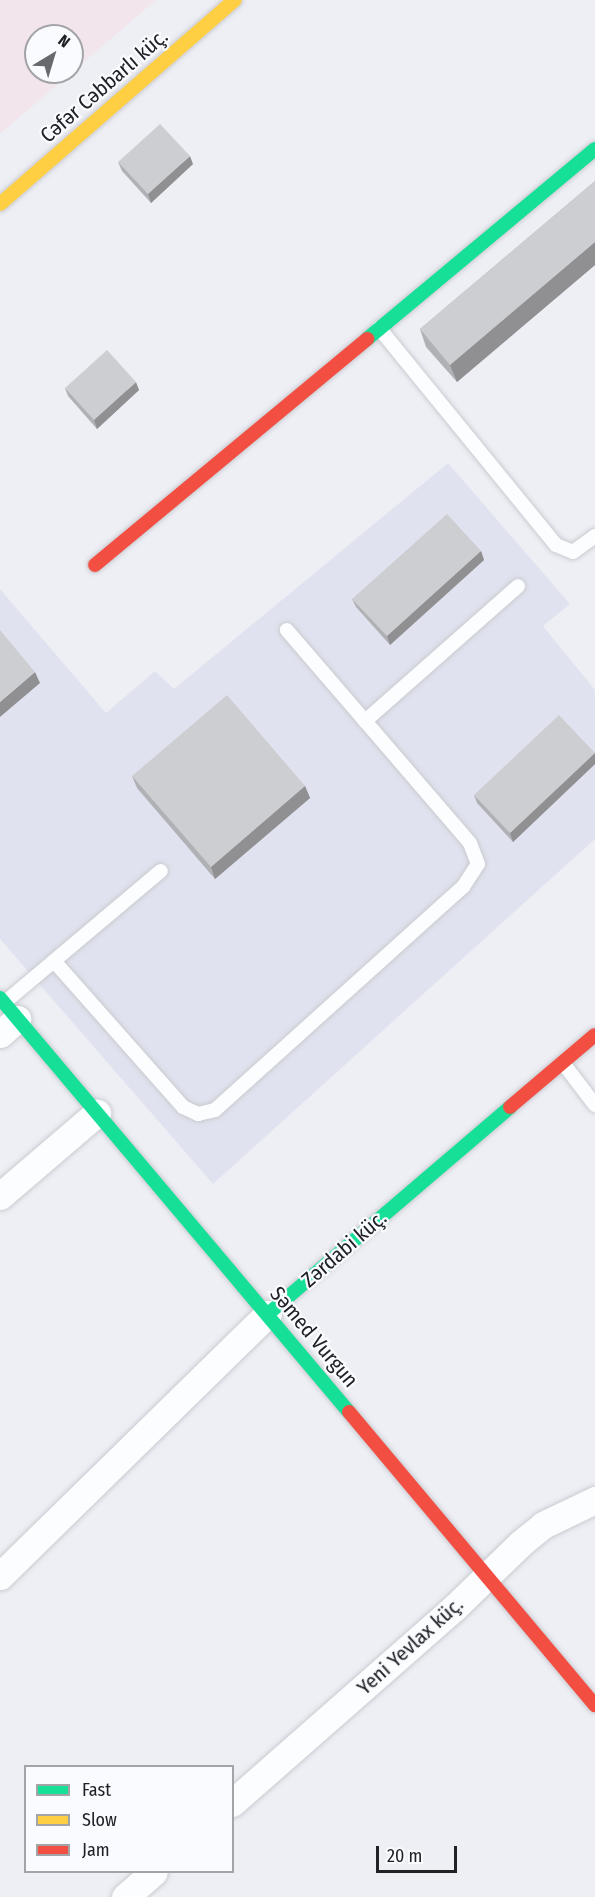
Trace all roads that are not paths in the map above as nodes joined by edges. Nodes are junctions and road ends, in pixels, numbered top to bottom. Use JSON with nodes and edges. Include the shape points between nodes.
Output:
{"nodes":[{"id":1,"x":235,"y":0,"type":"edge"},
{"id":2,"x":595,"y":149,"type":"edge"},
{"id":3,"x":0,"y":204,"type":"edge"},
{"id":4,"x":379,"y":328,"type":"junction"},
{"id":5,"x":595,"y":536,"type":"edge"},
{"id":6,"x":95,"y":565,"type":"dead end"},
{"id":7,"x":518,"y":586,"type":"dead end"},
{"id":8,"x":287,"y":630,"type":"dead end"},
{"id":9,"x":365,"y":721,"type":"junction"},
{"id":10,"x":161,"y":871,"type":"dead end"},
{"id":11,"x":54,"y":961,"type":"junction"},
{"id":12,"x":5,"y":1013,"type":"edge"},
{"id":13,"x":595,"y":1035,"type":"edge"},
{"id":14,"x":562,"y":1063,"type":"junction"},
{"id":15,"x":595,"y":1105,"type":"edge"},
{"id":16,"x":97,"y":1113,"type":"junction"},
{"id":17,"x":0,"y":1196,"type":"edge"},
{"id":18,"x":268,"y":1314,"type":"junction"},
{"id":19,"x":595,"y":1500,"type":"edge"},
{"id":20,"x":488,"y":1575,"type":"junction"},
{"id":21,"x":0,"y":1576,"type":"edge"},
{"id":22,"x":595,"y":1705,"type":"edge"},
{"id":23,"x":234,"y":1801,"type":"edge"},
{"id":24,"x":153,"y":1873,"type":"edge"},
{"id":25,"x":125,"y":1897,"type":"edge"}],
"edges":[{"from":1,"to":3,"type":"street","name":"Cəfər Cəbbarlı küç."},
{"from":2,"to":4,"type":"street"},
{"from":4,"to":5,"type":"lane","via":[[556,545],[573,552]]},
{"from":4,"to":6,"type":"street"},
{"from":7,"to":9,"type":"lane"},
{"from":8,"to":9,"type":"lane"},
{"from":9,"to":11,"type":"lane","via":[[470,843],[478,864],[463,887],[215,1110],[198,1114],[183,1107]]},
{"from":10,"to":11,"type":"lane"},
{"from":11,"to":12,"type":"lane"},
{"from":12,"to":16,"type":"street","name":"Səmed Vurgun"},
{"from":13,"to":14,"type":"street","name":"Zərdabi küç."},
{"from":14,"to":15,"type":"lane"},
{"from":14,"to":18,"type":"street","name":"Zərdabi küç."},
{"from":16,"to":17,"type":"street"},
{"from":16,"to":18,"type":"street","name":"Səmed Vurgun"},
{"from":18,"to":20,"type":"street","name":"Səmed Vurgun"},
{"from":18,"to":21,"type":"street","name":"Zərdabi küç."},
{"from":19,"to":20,"type":"street","name":"Yeni Yevlax küç.","via":[[543,1525]]},
{"from":20,"to":22,"type":"street","name":"Səmed Vurgun"},
{"from":20,"to":23,"type":"street","name":"Yeni Yevlax küç."},
{"from":24,"to":25,"type":"street"}]}
